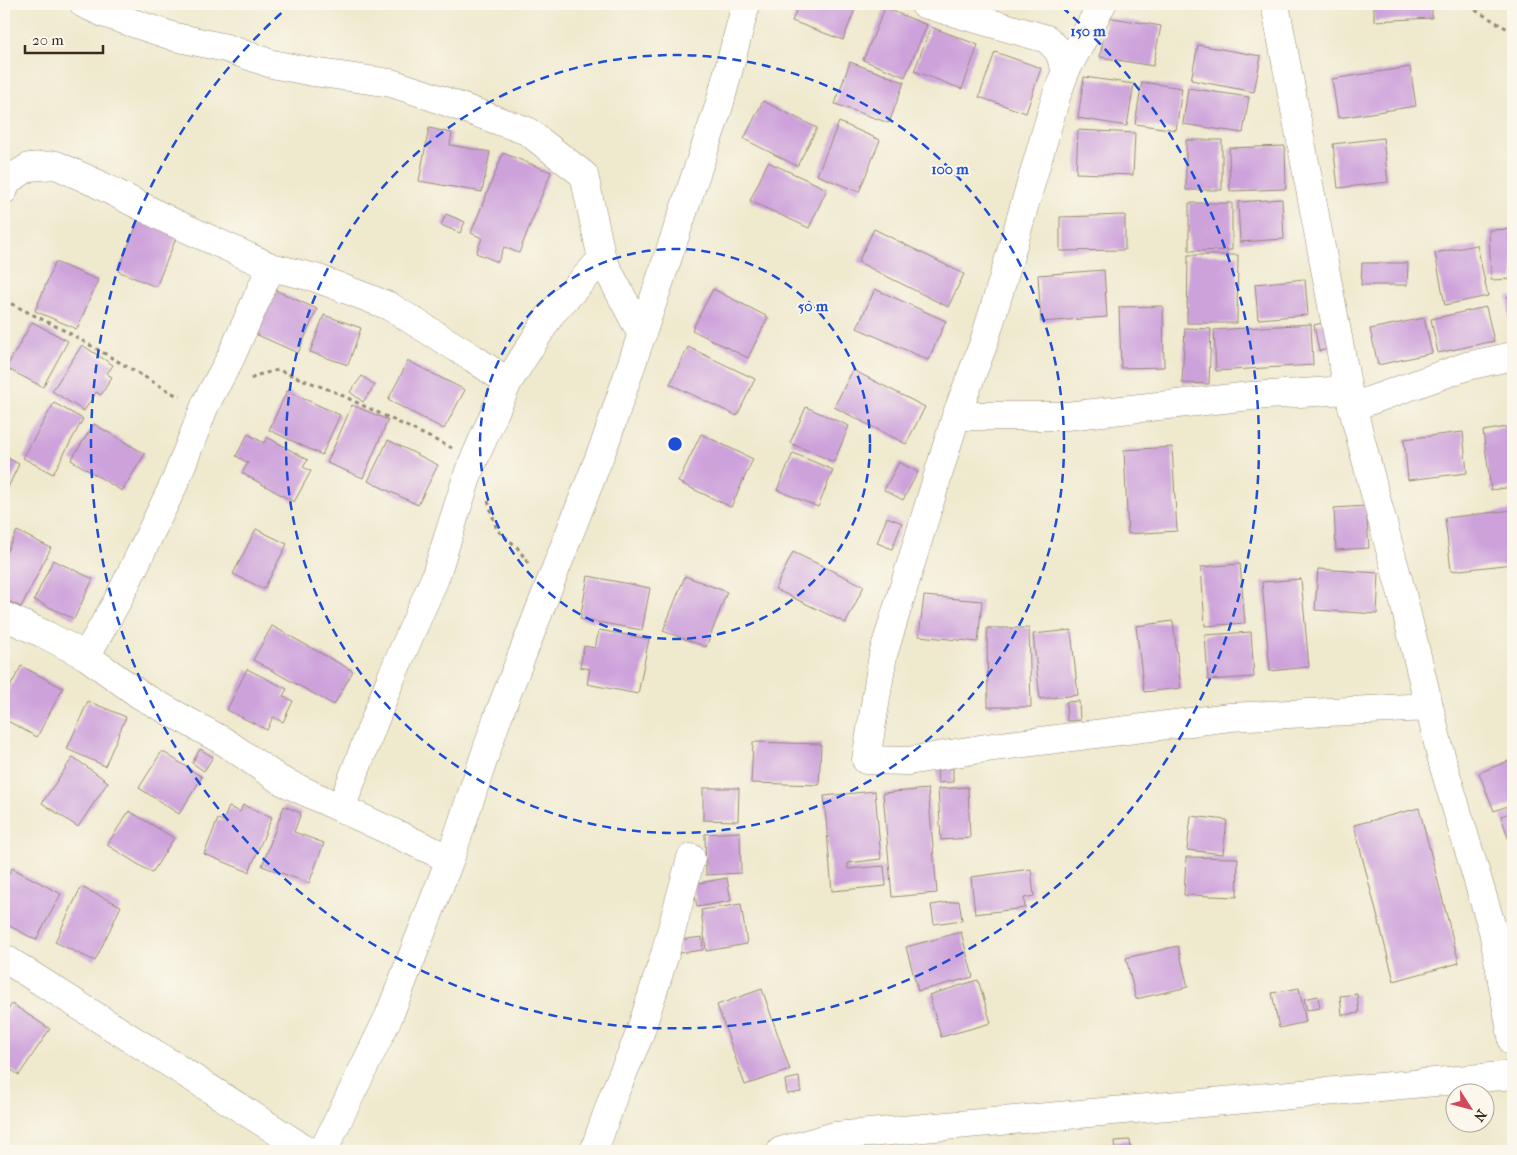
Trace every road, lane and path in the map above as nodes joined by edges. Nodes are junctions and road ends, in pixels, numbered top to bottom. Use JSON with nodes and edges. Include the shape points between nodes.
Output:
{"nodes":[{"id":1,"x":84,"y":4,"type":"edge"},
{"id":2,"x":746,"y":4,"type":"edge"},
{"id":3,"x":924,"y":4,"type":"edge"},
{"id":4,"x":1102,"y":4,"type":"edge"},
{"id":5,"x":1275,"y":4,"type":"edge"},
{"id":6,"x":1471,"y":4,"type":"edge"},
{"id":7,"x":1513,"y":32,"type":"edge"},
{"id":8,"x":1066,"y":70,"type":"junction"},
{"id":9,"x":4,"y":190,"type":"edge"},
{"id":10,"x":602,"y":259,"type":"junction"},
{"id":11,"x":271,"y":267,"type":"junction"},
{"id":12,"x":4,"y":300,"type":"edge"},
{"id":13,"x":642,"y":335,"type":"junction"},
{"id":14,"x":1513,"y":356,"type":"edge"},
{"id":15,"x":250,"y":379,"type":"dead end"},
{"id":16,"x":508,"y":382,"type":"junction"},
{"id":17,"x":1350,"y":398,"type":"junction"},
{"id":18,"x":206,"y":403,"type":"junction"},
{"id":19,"x":956,"y":416,"type":"junction"},
{"id":20,"x":469,"y":471,"type":"junction"},
{"id":21,"x":547,"y":590,"type":"junction"},
{"id":22,"x":4,"y":616,"type":"edge"},
{"id":23,"x":86,"y":656,"type":"junction"},
{"id":24,"x":1429,"y":707,"type":"junction"},
{"id":25,"x":341,"y":808,"type":"junction"},
{"id":26,"x":691,"y":858,"type":"dead end"},
{"id":27,"x":450,"y":859,"type":"junction"},
{"id":28,"x":1503,"y":926,"type":"edge"},
{"id":29,"x":4,"y":958,"type":"edge"},
{"id":30,"x":1513,"y":1042,"type":"edge"},
{"id":31,"x":1513,"y":1075,"type":"edge"},
{"id":32,"x":308,"y":1151,"type":"edge"},
{"id":33,"x":323,"y":1151,"type":"edge"},
{"id":34,"x":594,"y":1151,"type":"edge"},
{"id":35,"x":781,"y":1151,"type":"edge"}],
"edges":[{"from":1,"to":10,"type":"street","via":[[175,37],[226,48],[272,64],[391,83],[527,131],[584,175]]},
{"from":2,"to":13,"type":"street","via":[[719,106]]},
{"from":3,"to":8,"type":"street","via":[[1047,39],[1058,50]]},
{"from":4,"to":8,"type":"street"},
{"from":5,"to":17,"type":"street"},
{"from":6,"to":7,"type":"path","via":[[1473,9]]},
{"from":8,"to":19,"type":"street","via":[[985,336]]},
{"from":9,"to":11,"type":"street","via":[[5,182],[28,167],[56,165]]},
{"from":10,"to":13,"type":"street"},
{"from":10,"to":16,"type":"street","via":[[551,314]]},
{"from":11,"to":16,"type":"street","via":[[316,278],[389,306]]},
{"from":11,"to":18,"type":"street","via":[[230,359]]},
{"from":12,"to":18,"type":"path","via":[[71,334],[174,394]]},
{"from":13,"to":21,"type":"street","via":[[606,440]]},
{"from":14,"to":17,"type":"street"},
{"from":15,"to":20,"type":"path","via":[[278,370],[335,392],[453,448]]},
{"from":16,"to":20,"type":"street"},
{"from":17,"to":19,"type":"street","via":[[1251,396],[1066,416]]},
{"from":17,"to":24,"type":"street"},
{"from":18,"to":23,"type":"street","via":[[175,482],[119,598]]},
{"from":19,"to":24,"type":"street","via":[[883,655],[866,760],[908,762],[986,748],[1230,717]]},
{"from":20,"to":21,"type":"path","via":[[481,481],[497,530],[517,547]]},
{"from":20,"to":25,"type":"street","via":[[435,578],[391,678]]},
{"from":21,"to":27,"type":"street","via":[[497,719]]},
{"from":22,"to":23,"type":"street"},
{"from":23,"to":25,"type":"street","via":[[140,695],[225,742],[280,780]]},
{"from":24,"to":28,"type":"street","via":[[1443,764]]},
{"from":25,"to":27,"type":"street"},
{"from":26,"to":34,"type":"street","via":[[666,954],[639,1036]]},
{"from":27,"to":33,"type":"street","via":[[389,1016]]},
{"from":28,"to":30,"type":"street"},
{"from":29,"to":32,"type":"street"},
{"from":31,"to":35,"type":"street","via":[[836,1136]]}]}
